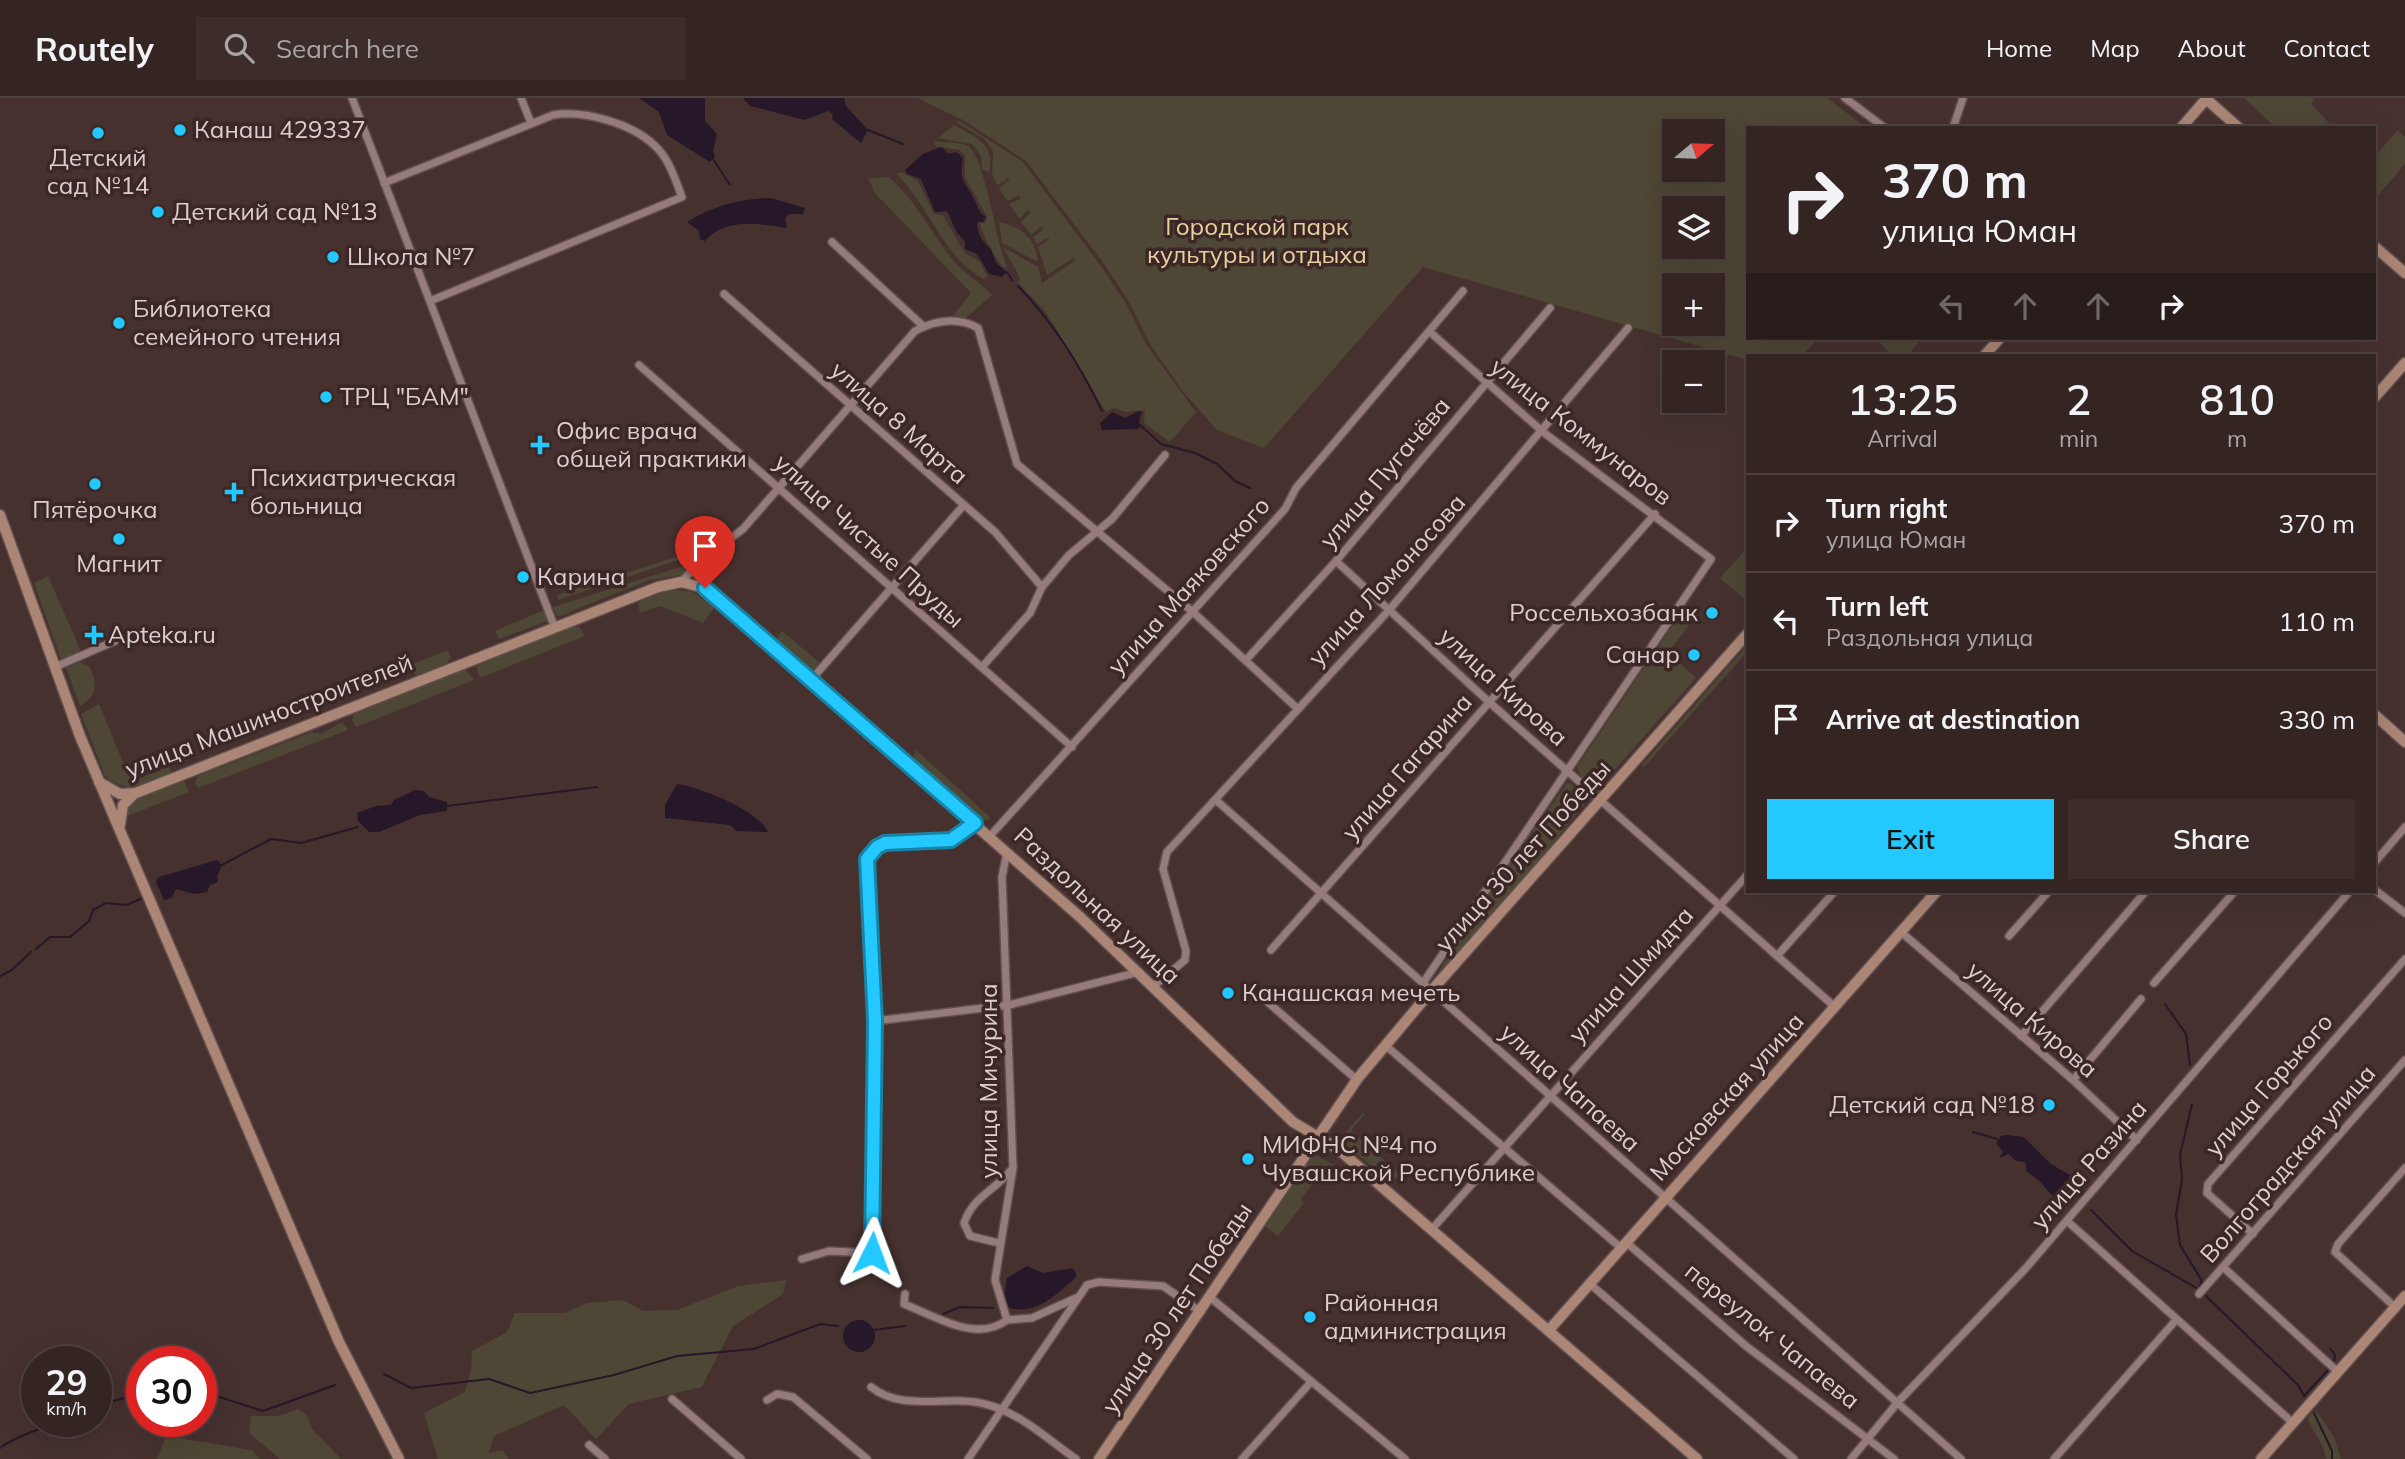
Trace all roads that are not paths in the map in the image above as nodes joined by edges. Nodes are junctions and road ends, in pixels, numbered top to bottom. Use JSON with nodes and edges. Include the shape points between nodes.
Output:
{"nodes":[{"id":1,"x":352,"y":98,"type":"edge"},
{"id":2,"x":521,"y":98,"type":"edge"},
{"id":3,"x":1845,"y":98,"type":"edge"},
{"id":4,"x":1963,"y":98,"type":"edge"},
{"id":5,"x":2206,"y":98,"type":"edge"},
{"id":6,"x":531,"y":123,"type":"junction"},
{"id":7,"x":1882,"y":126,"type":"edge"},
{"id":8,"x":1954,"y":126,"type":"edge"},
{"id":9,"x":2183,"y":126,"type":"edge"},
{"id":10,"x":2237,"y":126,"type":"edge"},
{"id":11,"x":384,"y":183,"type":"junction"},
{"id":12,"x":832,"y":242,"type":"dead end"},
{"id":13,"x":2376,"y":248,"type":"edge"},
{"id":14,"x":2405,"y":273,"type":"edge"},
{"id":15,"x":1463,"y":291,"type":"dead end"},
{"id":16,"x":724,"y":294,"type":"dead end"},
{"id":17,"x":430,"y":301,"type":"junction"},
{"id":18,"x":1550,"y":308,"type":"dead end"},
{"id":19,"x":923,"y":326,"type":"junction"},
{"id":20,"x":1628,"y":328,"type":"dead end"},
{"id":21,"x":1430,"y":332,"type":"junction"},
{"id":22,"x":1998,"y":340,"type":"edge"},
{"id":23,"x":1986,"y":354,"type":"edge"},
{"id":24,"x":2405,"y":363,"type":"edge"},
{"id":25,"x":639,"y":365,"type":"dead end"},
{"id":26,"x":1486,"y":383,"type":"junction"},
{"id":27,"x":2376,"y":396,"type":"edge"},
{"id":28,"x":849,"y":405,"type":"junction"},
{"id":29,"x":1542,"y":432,"type":"junction"},
{"id":30,"x":1165,"y":455,"type":"dead end"},
{"id":31,"x":778,"y":485,"type":"junction"},
{"id":32,"x":963,"y":506,"type":"junction"},
{"id":33,"x":1655,"y":514,"type":"junction"},
{"id":34,"x":0,"y":515,"type":"edge"},
{"id":35,"x":1098,"y":531,"type":"junction"},
{"id":36,"x":1711,"y":559,"type":"joint"},
{"id":37,"x":1336,"y":561,"type":"junction"},
{"id":38,"x":681,"y":582,"type":"junction"},
{"id":39,"x":1042,"y":587,"type":"junction"},
{"id":40,"x":892,"y":588,"type":"junction"},
{"id":41,"x":1390,"y":609,"type":"junction"},
{"id":42,"x":1194,"y":613,"type":"junction"},
{"id":43,"x":555,"y":628,"type":"junction"},
{"id":44,"x":1746,"y":635,"type":"edge"},
{"id":45,"x":115,"y":641,"type":"dead end"},
{"id":46,"x":1246,"y":660,"type":"junction"},
{"id":47,"x":55,"y":667,"type":"junction"},
{"id":48,"x":982,"y":667,"type":"junction"},
{"id":49,"x":811,"y":680,"type":"junction"},
{"id":50,"x":1489,"y":702,"type":"junction"},
{"id":51,"x":1298,"y":709,"type":"junction"},
{"id":52,"x":2376,"y":716,"type":"edge"},
{"id":53,"x":2405,"y":742,"type":"edge"},
{"id":54,"x":1072,"y":747,"type":"junction"},
{"id":55,"x":1566,"y":770,"type":"junction"},
{"id":56,"x":99,"y":782,"type":"junction"},
{"id":57,"x":136,"y":793,"type":"junction"},
{"id":58,"x":1217,"y":801,"type":"junction"},
{"id":59,"x":1600,"y":801,"type":"junction"},
{"id":60,"x":975,"y":823,"type":"junction"},
{"id":61,"x":2405,"y":827,"type":"edge"},
{"id":62,"x":121,"y":834,"type":"junction"},
{"id":63,"x":990,"y":836,"type":"junction"},
{"id":64,"x":1008,"y":851,"type":"junction"},
{"id":65,"x":2376,"y":861,"type":"edge"},
{"id":66,"x":1746,"y":876,"type":"edge"},
{"id":67,"x":2376,"y":891,"type":"edge"},
{"id":68,"x":1833,"y":893,"type":"edge"},
{"id":69,"x":1935,"y":893,"type":"edge"},
{"id":70,"x":2047,"y":893,"type":"edge"},
{"id":71,"x":2144,"y":893,"type":"edge"},
{"id":72,"x":2233,"y":893,"type":"edge"},
{"id":73,"x":2348,"y":893,"type":"edge"},
{"id":74,"x":1322,"y":895,"type":"junction"},
{"id":75,"x":1719,"y":905,"type":"junction"},
{"id":76,"x":2405,"y":913,"type":"edge"},
{"id":77,"x":1901,"y":932,"type":"junction"},
{"id":78,"x":2008,"y":936,"type":"dead end"},
{"id":79,"x":1271,"y":950,"type":"dead end"},
{"id":80,"x":1777,"y":956,"type":"junction"},
{"id":81,"x":2405,"y":958,"type":"edge"},
{"id":82,"x":1140,"y":972,"type":"junction"},
{"id":83,"x":2154,"y":983,"type":"dead end"},
{"id":84,"x":1155,"y":985,"type":"junction"},
{"id":85,"x":1427,"y":987,"type":"junction"},
{"id":86,"x":1263,"y":998,"type":"dead end"},
{"id":87,"x":2141,"y":999,"type":"dead end"},
{"id":88,"x":1009,"y":1005,"type":"junction"},
{"id":89,"x":1835,"y":1007,"type":"junction"},
{"id":90,"x":875,"y":1021,"type":"junction"},
{"id":91,"x":2021,"y":1035,"type":"junction"},
{"id":92,"x":1385,"y":1045,"type":"junction"},
{"id":93,"x":2405,"y":1060,"type":"edge"},
{"id":94,"x":1357,"y":1080,"type":"junction"},
{"id":95,"x":2073,"y":1080,"type":"junction"},
{"id":96,"x":1549,"y":1095,"type":"junction"},
{"id":97,"x":1317,"y":1138,"type":"junction"},
{"id":98,"x":2137,"y":1140,"type":"junction"},
{"id":99,"x":1504,"y":1147,"type":"junction"},
{"id":100,"x":1013,"y":1168,"type":"junction"},
{"id":101,"x":2405,"y":1168,"type":"edge"},
{"id":102,"x":1665,"y":1199,"type":"junction"},
{"id":103,"x":2067,"y":1221,"type":"junction"},
{"id":104,"x":1432,"y":1229,"type":"junction"},
{"id":105,"x":2253,"y":1234,"type":"junction"},
{"id":106,"x":999,"y":1244,"type":"junction"},
{"id":107,"x":1624,"y":1245,"type":"junction"},
{"id":108,"x":802,"y":1259,"type":"dead end"},
{"id":109,"x":2223,"y":1267,"type":"junction"},
{"id":110,"x":1590,"y":1284,"type":"junction"},
{"id":111,"x":905,"y":1294,"type":"dead end"},
{"id":112,"x":2199,"y":1294,"type":"dead end"},
{"id":113,"x":2405,"y":1296,"type":"edge"},
{"id":114,"x":1076,"y":1298,"type":"junction"},
{"id":115,"x":1211,"y":1298,"type":"junction"},
{"id":116,"x":2395,"y":1307,"type":"junction"},
{"id":117,"x":1201,"y":1312,"type":"junction"},
{"id":118,"x":1007,"y":1320,"type":"junction"},
{"id":119,"x":2176,"y":1320,"type":"junction"},
{"id":120,"x":1549,"y":1330,"type":"junction"},
{"id":121,"x":2338,"y":1372,"type":"junction"},
{"id":122,"x":1311,"y":1382,"type":"junction"},
{"id":123,"x":871,"y":1387,"type":"dead end"},
{"id":124,"x":672,"y":1399,"type":"dead end"},
{"id":125,"x":767,"y":1401,"type":"dead end"},
{"id":126,"x":1898,"y":1402,"type":"junction"},
{"id":127,"x":1002,"y":1411,"type":"junction"},
{"id":128,"x":2293,"y":1423,"type":"junction"},
{"id":129,"x":1870,"y":1437,"type":"junction"},
{"id":130,"x":589,"y":1445,"type":"dead end"},
{"id":131,"x":399,"y":1459,"type":"edge"},
{"id":132,"x":606,"y":1459,"type":"edge"},
{"id":133,"x":741,"y":1459,"type":"edge"},
{"id":134,"x":867,"y":1459,"type":"edge"},
{"id":135,"x":968,"y":1459,"type":"edge"},
{"id":136,"x":1076,"y":1459,"type":"edge"},
{"id":137,"x":1099,"y":1459,"type":"edge"},
{"id":138,"x":1242,"y":1459,"type":"edge"},
{"id":139,"x":1405,"y":1459,"type":"edge"},
{"id":140,"x":1697,"y":1459,"type":"edge"},
{"id":141,"x":1794,"y":1459,"type":"edge"},
{"id":142,"x":1852,"y":1459,"type":"edge"},
{"id":143,"x":1894,"y":1459,"type":"edge"},
{"id":144,"x":1961,"y":1459,"type":"edge"},
{"id":145,"x":2054,"y":1459,"type":"edge"},
{"id":146,"x":2262,"y":1459,"type":"edge"}],
"edges":[{"from":1,"to":11,"type":"street"},
{"from":2,"to":6,"type":"street"},
{"from":3,"to":7,"type":"street"},
{"from":4,"to":8,"type":"street"},
{"from":5,"to":9,"type":"street"},
{"from":5,"to":10,"type":"street"},
{"from":6,"to":11,"type":"street"},
{"from":6,"to":17,"type":"street","via":[[578,112],[644,137],[664,157],[682,197]]},
{"from":11,"to":17,"type":"street"},
{"from":12,"to":19,"type":"street"},
{"from":13,"to":14,"type":"street"},
{"from":15,"to":21,"type":"street","name":"улица Маяковского"},
{"from":16,"to":28,"type":"street","name":"улица 8 Марта"},
{"from":17,"to":43,"type":"street"},
{"from":18,"to":26,"type":"street","name":"улица Пугачёва"},
{"from":19,"to":28,"type":"street"},
{"from":19,"to":35,"type":"street","via":[[965,321],[978,328],[1017,464]]},
{"from":20,"to":29,"type":"street","name":"улица Ломоносова"},
{"from":21,"to":26,"type":"street","name":"улица Коммунаров"},
{"from":21,"to":42,"type":"street","name":"улица Маяковского"},
{"from":22,"to":23,"type":"street"},
{"from":24,"to":27,"type":"street"},
{"from":25,"to":31,"type":"street","name":"улица Чистые Пруды"},
{"from":26,"to":29,"type":"street","name":"улица Коммунаров"},
{"from":26,"to":37,"type":"street","name":"улица Пугачёва"},
{"from":28,"to":31,"type":"street"},
{"from":28,"to":32,"type":"street","name":"улица 8 Марта"},
{"from":29,"to":33,"type":"street","name":"улица Коммунаров"},
{"from":29,"to":41,"type":"street","name":"улица Ломоносова"},
{"from":30,"to":35,"type":"street"},
{"from":31,"to":38,"type":"street","via":[[743,529]]},
{"from":31,"to":40,"type":"street","name":"улица Чистые Пруды"},
{"from":32,"to":39,"type":"street","name":"улица 8 Марта","via":[[995,532]]},
{"from":32,"to":40,"type":"street"},
{"from":33,"to":36,"type":"street","name":"улица Коммунаров"},
{"from":33,"to":50,"type":"street","name":"улица Гагарина"},
{"from":34,"to":47,"type":"street","name":"улица Машиностроителей"},
{"from":35,"to":39,"type":"street","via":[[1069,555]]},
{"from":35,"to":42,"type":"street"},
{"from":36,"to":55,"type":"street","name":"улица 30 лет Победы"},
{"from":37,"to":41,"type":"street","name":"улица Кирова"},
{"from":37,"to":46,"type":"street","name":"улица Пугачёва"},
{"from":38,"to":43,"type":"street","name":"улица Машиностроителей"},
{"from":38,"to":49,"type":"street","name":"Раздольная улица","via":[[715,595]]},
{"from":39,"to":48,"type":"street","via":[[1030,613]]},
{"from":40,"to":48,"type":"street","name":"улица Чистые Пруды"},
{"from":40,"to":49,"type":"street"},
{"from":41,"to":50,"type":"street","name":"улица Кирова"},
{"from":41,"to":51,"type":"street","name":"улица Ломоносова"},
{"from":42,"to":46,"type":"street"},
{"from":42,"to":54,"type":"street","name":"улица Маяковского"},
{"from":43,"to":57,"type":"street","name":"улица Машиностроителей"},
{"from":44,"to":59,"type":"street","name":"улица 30 лет Победы"},
{"from":45,"to":47,"type":"street"},
{"from":46,"to":51,"type":"street"},
{"from":47,"to":56,"type":"street","name":"улица Машиностроителей"},
{"from":48,"to":54,"type":"street","name":"улица Чистые Пруды"},
{"from":49,"to":60,"type":"street","name":"Раздольная улица"},
{"from":50,"to":55,"type":"street","name":"улица Кирова"},
{"from":50,"to":74,"type":"street","name":"улица Гагарина"},
{"from":51,"to":58,"type":"street","name":"улица Ломоносова"},
{"from":52,"to":53,"type":"street"},
{"from":54,"to":63,"type":"street","name":"улица Маяковского"},
{"from":55,"to":59,"type":"street","name":"улица Кирова"},
{"from":55,"to":85,"type":"street","name":"улица 30 лет Победы"},
{"from":56,"to":57,"type":"street","name":"улица Машиностроителей","via":[[120,794]]},
{"from":56,"to":62,"type":"street"},
{"from":57,"to":62,"type":"street","via":[[121,810]]},
{"from":58,"to":74,"type":"street","name":"улица Чапаева"},
{"from":58,"to":84,"type":"street","name":"улица Ломоносова","via":[[1167,852],[1163,869],[1186,951],[1185,960]]},
{"from":59,"to":75,"type":"street","name":"улица Кирова"},
{"from":59,"to":85,"type":"street","name":"улица 30 лет Победы"},
{"from":60,"to":63,"type":"street","name":"Раздольная улица"},
{"from":60,"to":90,"type":"street","via":[[951,840],[885,843],[867,859]]},
{"from":61,"to":65,"type":"street"},
{"from":62,"to":131,"type":"street","via":[[339,1342]]},
{"from":63,"to":64,"type":"street","name":"Раздольная улица"},
{"from":64,"to":82,"type":"street","name":"Раздольная улица"},
{"from":64,"to":88,"type":"street","name":"улица Мичурина","via":[[1002,877]]},
{"from":66,"to":75,"type":"street","name":"улица Шмидта"},
{"from":67,"to":76,"type":"street"},
{"from":68,"to":80,"type":"street"},
{"from":69,"to":77,"type":"street","name":"Московская улица"},
{"from":70,"to":78,"type":"street"},
{"from":71,"to":91,"type":"street"},
{"from":72,"to":83,"type":"street"},
{"from":73,"to":98,"type":"street","name":"улица Разина"},
{"from":74,"to":79,"type":"street","name":"улица Гагарина"},
{"from":74,"to":85,"type":"street","name":"улица Чапаева"},
{"from":75,"to":80,"type":"street","name":"улица Кирова"},
{"from":75,"to":96,"type":"street","name":"улица Шмидта"},
{"from":77,"to":89,"type":"street","name":"Московская улица"},
{"from":77,"to":91,"type":"street","name":"улица Кирова"},
{"from":80,"to":89,"type":"street","name":"улица Кирова"},
{"from":81,"to":105,"type":"street","name":"улица Горького","via":[[2208,1185],[2207,1193]]},
{"from":82,"to":84,"type":"street","name":"Раздольная улица"},
{"from":82,"to":88,"type":"street"},
{"from":84,"to":97,"type":"street","name":"Раздольная улица","via":[[1293,1122]]},
{"from":85,"to":92,"type":"street","name":"улица 30 лет Победы"},
{"from":85,"to":96,"type":"street","name":"улица Чапаева"},
{"from":86,"to":94,"type":"street"},
{"from":87,"to":95,"type":"street"},
{"from":88,"to":90,"type":"street"},
{"from":88,"to":100,"type":"street","name":"улица Мичурина"},
{"from":89,"to":102,"type":"street","name":"Московская улица"},
{"from":90,"to":108,"type":"street","via":[[872,1253],[829,1251]]},
{"from":91,"to":95,"type":"street","name":"улица Кирова"},
{"from":92,"to":94,"type":"street","name":"улица 30 лет Победы"},
{"from":92,"to":99,"type":"street","name":"переулок Чапаева"},
{"from":93,"to":105,"type":"street","name":"Волгоградская улица"},
{"from":94,"to":97,"type":"street","name":"улица 30 лет Победы"},
{"from":95,"to":98,"type":"street","name":"улица Кирова"},
{"from":96,"to":99,"type":"street","name":"улица Шмидта"},
{"from":96,"to":102,"type":"street","name":"улица Чапаева"},
{"from":97,"to":104,"type":"street","name":"Раздольная улица","via":[[1338,1149]]},
{"from":97,"to":115,"type":"street","name":"улица 30 лет Победы"},
{"from":98,"to":103,"type":"street","name":"улица Разина"},
{"from":99,"to":104,"type":"street","name":"улица Шмидта"},
{"from":99,"to":107,"type":"street","name":"переулок Чапаева"},
{"from":100,"to":106,"type":"street","name":"улица Мичурина"},
{"from":100,"to":106,"type":"street","via":[[999,1186],[970,1207],[964,1223],[970,1236]]},
{"from":101,"to":116,"type":"street","via":[[2335,1252]]},
{"from":102,"to":107,"type":"street","name":"Московская улица"},
{"from":102,"to":126,"type":"street","name":"улица Чапаева"},
{"from":103,"to":119,"type":"street"},
{"from":103,"to":126,"type":"street","name":"улица Разина"},
{"from":104,"to":120,"type":"street","name":"Раздольная улица"},
{"from":105,"to":109,"type":"street","name":"Волгоградская улица"},
{"from":106,"to":118,"type":"street","name":"улица Мичурина","via":[[995,1280]]},
{"from":107,"to":110,"type":"street","name":"Московская улица"},
{"from":107,"to":129,"type":"street","name":"переулок Чапаева","via":[[1746,1346]]},
{"from":109,"to":112,"type":"street","name":"Волгоградская улица"},
{"from":109,"to":121,"type":"street"},
{"from":110,"to":120,"type":"street","name":"Московская улица"},
{"from":110,"to":141,"type":"street"},
{"from":111,"to":118,"type":"street","via":[[904,1304],[975,1331],[995,1329]]},
{"from":113,"to":116,"type":"street"},
{"from":114,"to":117,"type":"street","via":[[1087,1285],[1099,1282],[1163,1286]]},
{"from":114,"to":118,"type":"street","via":[[1032,1318]]},
{"from":114,"to":127,"type":"street"},
{"from":115,"to":117,"type":"street","name":"улица 30 лет Победы"},
{"from":115,"to":122,"type":"street"},
{"from":116,"to":121,"type":"street"},
{"from":117,"to":137,"type":"street","name":"улица 30 лет Победы"},
{"from":119,"to":128,"type":"street"},
{"from":119,"to":145,"type":"street"},
{"from":120,"to":140,"type":"street","name":"Раздольная улица"},
{"from":121,"to":128,"type":"street"},
{"from":122,"to":138,"type":"street"},
{"from":122,"to":139,"type":"street"},
{"from":123,"to":127,"type":"street","via":[[881,1394],[922,1403],[971,1401]]},
{"from":124,"to":133,"type":"street"},
{"from":125,"to":134,"type":"street","via":[[777,1394],[793,1397]]},
{"from":126,"to":129,"type":"street","name":"улица Разина"},
{"from":126,"to":144,"type":"street","name":"улица Чапаева"},
{"from":127,"to":135,"type":"street"},
{"from":127,"to":136,"type":"street","via":[[1035,1427]]},
{"from":128,"to":146,"type":"street"},
{"from":129,"to":142,"type":"street","name":"улица Разина"},
{"from":129,"to":143,"type":"street","name":"переулок Чапаева"},
{"from":130,"to":132,"type":"street"}]}
